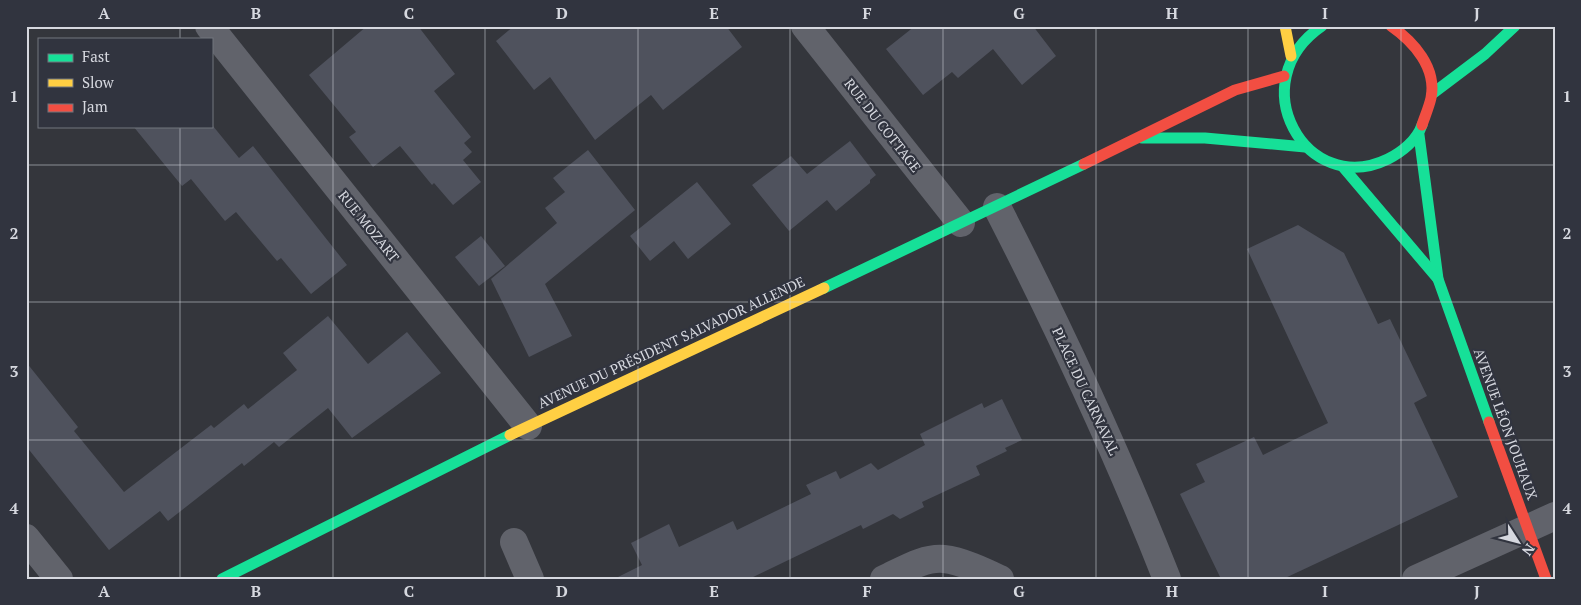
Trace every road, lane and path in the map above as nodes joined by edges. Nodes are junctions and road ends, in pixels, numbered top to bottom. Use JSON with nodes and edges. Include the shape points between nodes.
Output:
{"nodes":[{"id":1,"x":209,"y":26,"type":"edge"},
{"id":2,"x":806,"y":26,"type":"edge"},
{"id":3,"x":1285,"y":26,"type":"edge"},
{"id":4,"x":1322,"y":26,"type":"edge"},
{"id":5,"x":1392,"y":26,"type":"edge"},
{"id":6,"x":1516,"y":26,"type":"edge"},
{"id":7,"x":1291,"y":56,"type":"junction"},
{"id":8,"x":1284,"y":76,"type":"junction"},
{"id":9,"x":1432,"y":94,"type":"junction"},
{"id":10,"x":1419,"y":136,"type":"junction"},
{"id":11,"x":1136,"y":138,"type":"junction"},
{"id":12,"x":1305,"y":147,"type":"junction"},
{"id":13,"x":1343,"y":167,"type":"junction"},
{"id":14,"x":997,"y":207,"type":"junction"},
{"id":15,"x":961,"y":223,"type":"junction"},
{"id":16,"x":1438,"y":280,"type":"junction"},
{"id":17,"x":528,"y":426,"type":"junction"},
{"id":18,"x":1555,"y":516,"type":"edge"},
{"id":19,"x":1528,"y":527,"type":"junction"},
{"id":20,"x":26,"y":538,"type":"edge"},
{"id":21,"x":514,"y":542,"type":"dead end"},
{"id":22,"x":59,"y":579,"type":"edge"},
{"id":23,"x":222,"y":579,"type":"edge"},
{"id":24,"x":530,"y":579,"type":"edge"},
{"id":25,"x":884,"y":579,"type":"edge"},
{"id":26,"x":1000,"y":579,"type":"edge"},
{"id":27,"x":1167,"y":579,"type":"edge"},
{"id":28,"x":1416,"y":579,"type":"edge"},
{"id":29,"x":1546,"y":579,"type":"edge"}],
"edges":[{"from":1,"to":17,"type":"street","name":"RUE MOZART"},
{"from":2,"to":15,"type":"street","name":"RUE DU COTTAGE"},
{"from":3,"to":7,"type":"street"},
{"from":4,"to":7,"type":"street"},
{"from":5,"to":9,"type":"street","via":[[1407,36],[1420,52],[1430,72]]},
{"from":6,"to":9,"type":"street"},
{"from":7,"to":8,"type":"street"},
{"from":8,"to":11,"type":"street","name":"AVENUE DU PRÉSIDENT SALVADOR ALLENDE","via":[[1235,90]]},
{"from":8,"to":12,"type":"street","via":[[1282,101],[1289,126]]},
{"from":9,"to":10,"type":"street","via":[[1429,115]]},
{"from":10,"to":13,"type":"street","via":[[1405,151],[1386,162],[1366,168]]},
{"from":10,"to":16,"type":"street","name":"AVENUE LÉON JOUHAUX"},
{"from":11,"to":12,"type":"street","name":"AVENUE DU PRÉSIDENT SALVADOR ALLENDE","via":[[1205,138]]},
{"from":11,"to":14,"type":"street","name":"AVENUE DU PRÉSIDENT SALVADOR ALLENDE"},
{"from":12,"to":13,"type":"street","via":[[1323,160]]},
{"from":13,"to":16,"type":"street","name":"AVENUE LÉON JOUHAUX"},
{"from":14,"to":15,"type":"street","name":"AVENUE DU PRÉSIDENT SALVADOR ALLENDE"},
{"from":14,"to":27,"type":"street","name":"PLACE DU CARNAVAL","via":[[1128,481]]},
{"from":15,"to":17,"type":"street","name":"AVENUE DU PRÉSIDENT SALVADOR ALLENDE"},
{"from":16,"to":19,"type":"street","name":"AVENUE LÉON JOUHAUX"},
{"from":17,"to":23,"type":"street","name":"AVENUE DU PRÉSIDENT SALVADOR ALLENDE"},
{"from":18,"to":19,"type":"street"},
{"from":19,"to":28,"type":"street"},
{"from":19,"to":29,"type":"street","name":"AVENUE LÉON JOUHAUX"},
{"from":20,"to":22,"type":"street"},
{"from":21,"to":24,"type":"street"},
{"from":25,"to":26,"type":"street","via":[[918,563],[944,559]]}]}
